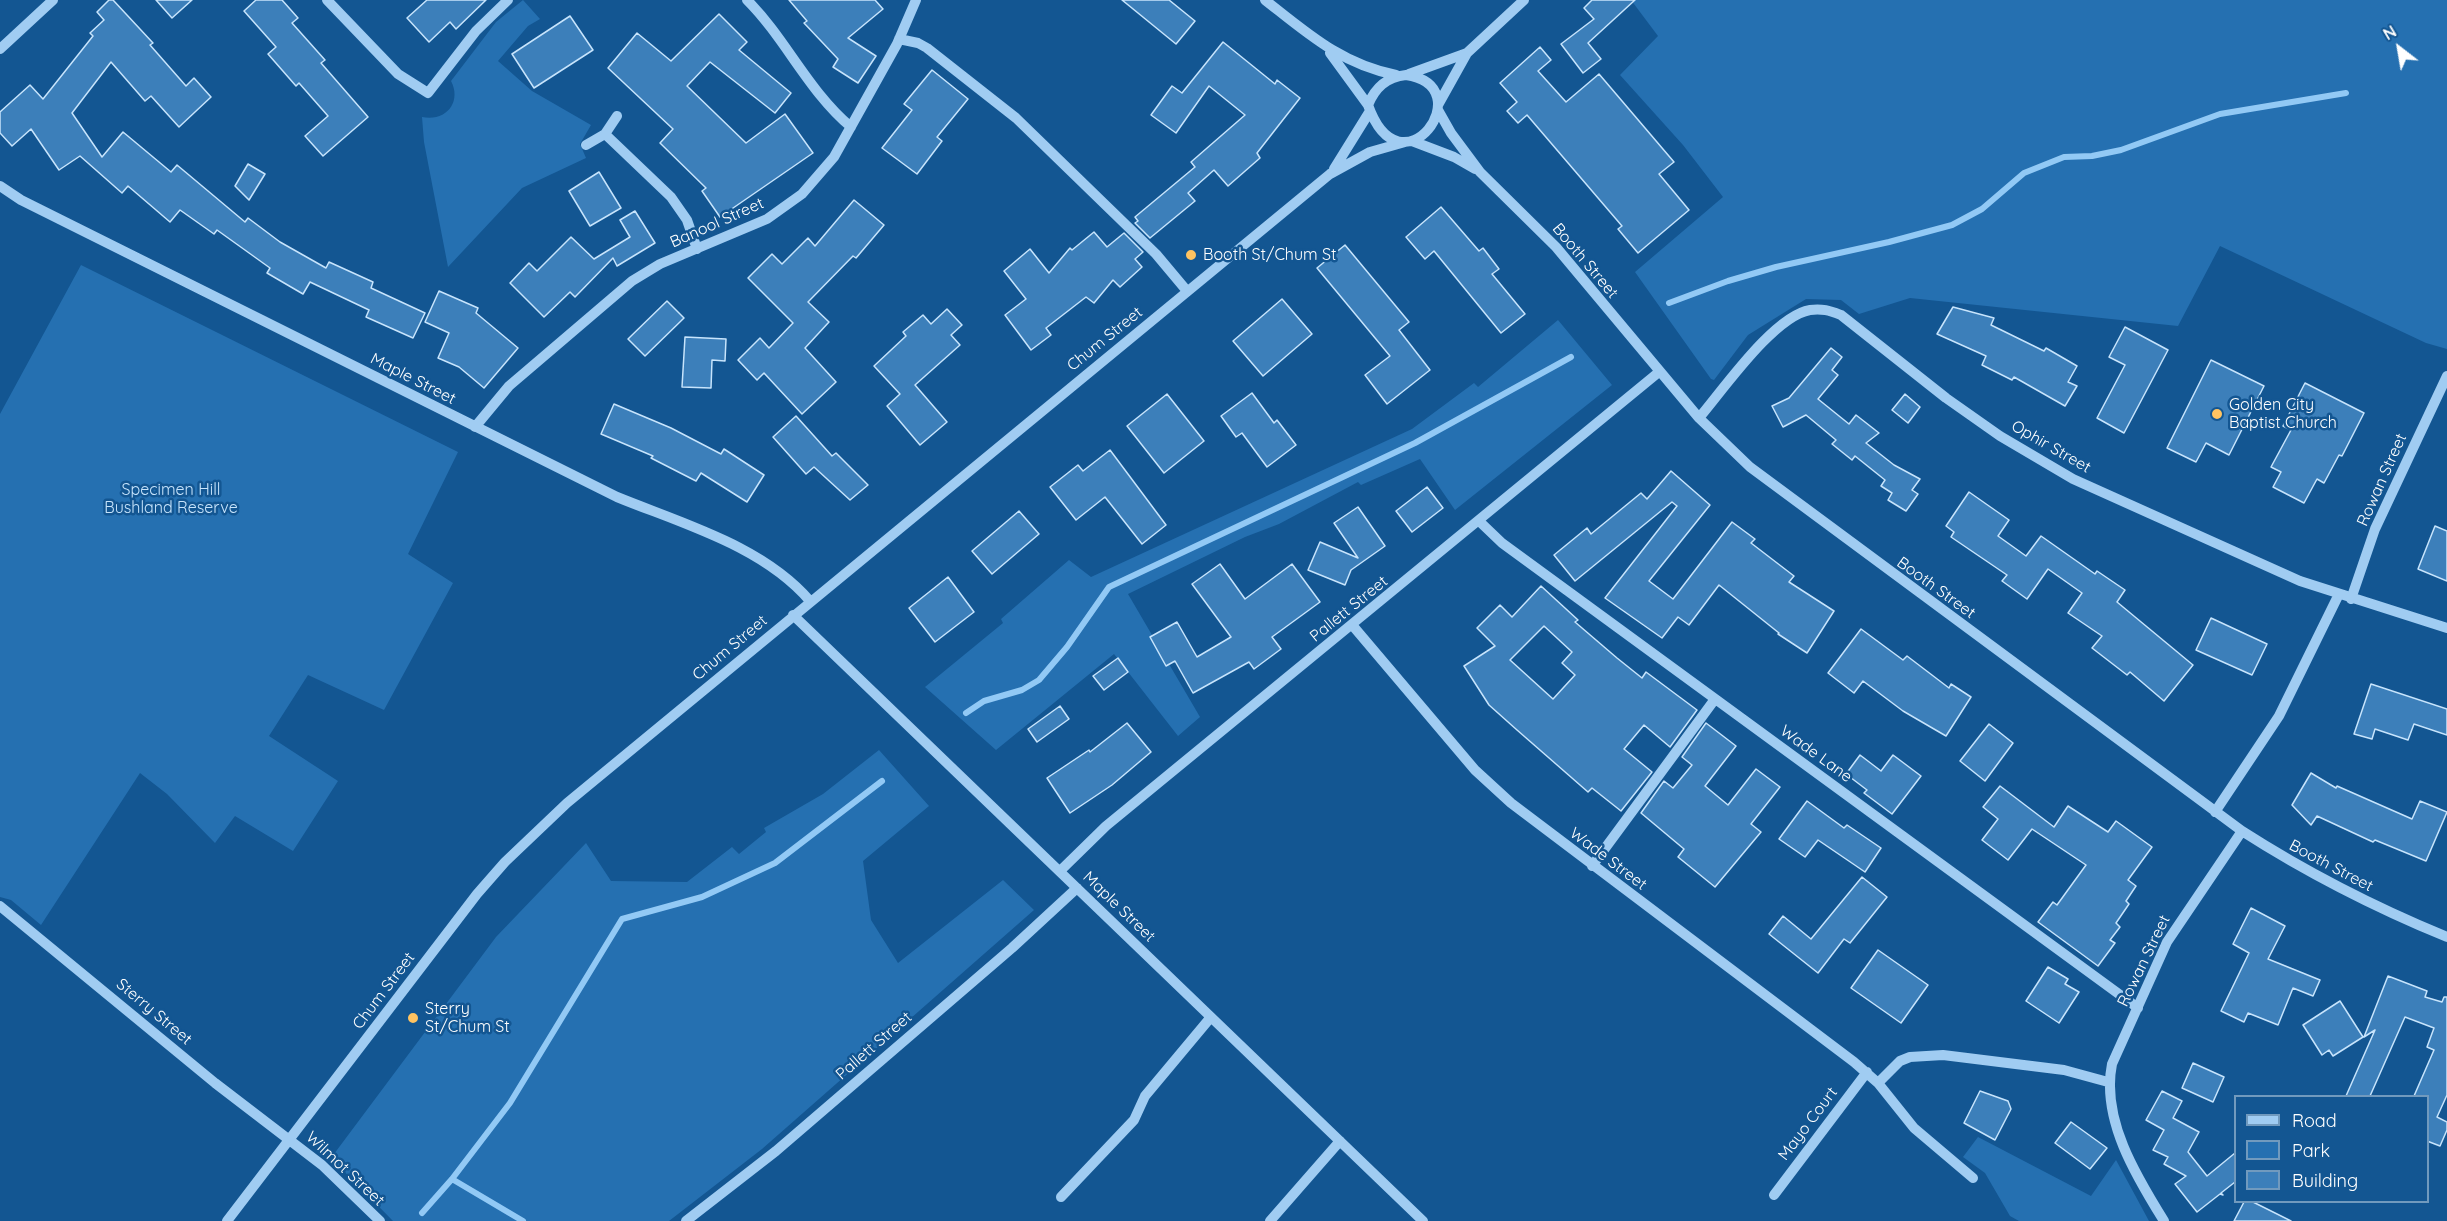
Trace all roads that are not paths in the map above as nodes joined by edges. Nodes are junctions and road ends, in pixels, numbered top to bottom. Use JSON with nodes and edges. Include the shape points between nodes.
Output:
{"nodes":[{"id":1,"x":53,"y":0,"type":"edge"},
{"id":2,"x":327,"y":0,"type":"edge"},
{"id":3,"x":508,"y":0,"type":"edge"},
{"id":4,"x":747,"y":0,"type":"edge"},
{"id":5,"x":916,"y":0,"type":"edge"},
{"id":6,"x":1265,"y":0,"type":"edge"},
{"id":7,"x":1524,"y":0,"type":"edge"},
{"id":8,"x":899,"y":39,"type":"junction"},
{"id":9,"x":0,"y":49,"type":"edge"},
{"id":10,"x":1328,"y":50,"type":"junction"},
{"id":11,"x":1467,"y":53,"type":"junction"},
{"id":12,"x":1401,"y":75,"type":"junction"},
{"id":13,"x":1438,"y":107,"type":"junction"},
{"id":14,"x":1369,"y":108,"type":"junction"},
{"id":15,"x":617,"y":116,"type":"dead end"},
{"id":16,"x":851,"y":127,"type":"junction"},
{"id":17,"x":605,"y":134,"type":"junction"},
{"id":18,"x":1408,"y":141,"type":"junction"},
{"id":19,"x":586,"y":145,"type":"dead end"},
{"id":20,"x":1480,"y":172,"type":"junction"},
{"id":21,"x":1330,"y":174,"type":"junction"},
{"id":22,"x":0,"y":186,"type":"edge"},
{"id":23,"x":697,"y":249,"type":"junction"},
{"id":24,"x":1187,"y":291,"type":"junction"},
{"id":25,"x":1659,"y":372,"type":"junction"},
{"id":26,"x":2447,"y":376,"type":"edge"},
{"id":27,"x":1699,"y":418,"type":"junction"},
{"id":28,"x":475,"y":427,"type":"junction"},
{"id":29,"x":1479,"y":521,"type":"junction"},
{"id":30,"x":2338,"y":594,"type":"junction"},
{"id":31,"x":2351,"y":599,"type":"junction"},
{"id":32,"x":810,"y":601,"type":"junction"},
{"id":33,"x":793,"y":615,"type":"junction"},
{"id":34,"x":1353,"y":626,"type":"junction"},
{"id":35,"x":2447,"y":628,"type":"edge"},
{"id":36,"x":1715,"y":699,"type":"junction"},
{"id":37,"x":2215,"y":812,"type":"junction"},
{"id":38,"x":2242,"y":831,"type":"junction"},
{"id":39,"x":1592,"y":866,"type":"junction"},
{"id":40,"x":1060,"y":872,"type":"junction"},
{"id":41,"x":1077,"y":888,"type":"junction"},
{"id":42,"x":0,"y":906,"type":"edge"},
{"id":43,"x":2447,"y":937,"type":"edge"},
{"id":44,"x":2138,"y":1008,"type":"junction"},
{"id":45,"x":1211,"y":1017,"type":"junction"},
{"id":46,"x":1867,"y":1072,"type":"junction"},
{"id":47,"x":2108,"y":1082,"type":"junction"},
{"id":48,"x":1878,"y":1083,"type":"junction"},
{"id":49,"x":290,"y":1139,"type":"junction"},
{"id":50,"x":1340,"y":1142,"type":"junction"},
{"id":51,"x":1972,"y":1178,"type":"dead end"},
{"id":52,"x":1774,"y":1195,"type":"dead end"},
{"id":53,"x":1061,"y":1197,"type":"dead end"},
{"id":54,"x":226,"y":1221,"type":"edge"},
{"id":55,"x":380,"y":1221,"type":"edge"},
{"id":56,"x":686,"y":1221,"type":"edge"},
{"id":57,"x":1270,"y":1221,"type":"edge"},
{"id":58,"x":1423,"y":1221,"type":"edge"},
{"id":59,"x":2164,"y":1221,"type":"edge"}],
"edges":[{"from":1,"to":9,"type":"street"},
{"from":2,"to":3,"type":"street","via":[[398,74],[428,93],[476,31]]},
{"from":4,"to":16,"type":"street","via":[[773,29],[824,102]]},
{"from":5,"to":8,"type":"street","name":"Banool Street"},
{"from":6,"to":10,"type":"street"},
{"from":7,"to":11,"type":"street"},
{"from":8,"to":16,"type":"street","name":"Banool Street"},
{"from":8,"to":24,"type":"street","via":[[927,48],[991,96],[1156,254]]},
{"from":10,"to":12,"type":"street","via":[[1353,62]]},
{"from":10,"to":14,"type":"street"},
{"from":11,"to":12,"type":"street"},
{"from":11,"to":13,"type":"street"},
{"from":12,"to":13,"type":"street","via":[[1428,84]]},
{"from":12,"to":14,"type":"street","via":[[1380,85]]},
{"from":13,"to":18,"type":"street","via":[[1430,130]]},
{"from":13,"to":20,"type":"street","name":"Booth Street","via":[[1451,133]]},
{"from":14,"to":18,"type":"street","via":[[1386,136]]},
{"from":14,"to":21,"type":"street","name":"Chum Street"},
{"from":15,"to":17,"type":"street"},
{"from":16,"to":23,"type":"street","name":"Banool Street","via":[[818,177],[785,208],[746,230]]},
{"from":17,"to":19,"type":"street"},
{"from":17,"to":23,"type":"street","via":[[671,197],[687,220]]},
{"from":18,"to":20,"type":"street","name":"Booth Street","via":[[1454,157]]},
{"from":18,"to":21,"type":"street","name":"Chum Street","via":[[1378,149]]},
{"from":20,"to":25,"type":"street","name":"Booth Street","via":[[1556,247]]},
{"from":21,"to":24,"type":"street","name":"Chum Street"},
{"from":22,"to":28,"type":"street","name":"Maple Street"},
{"from":23,"to":28,"type":"street","name":"Banool Street","via":[[632,281],[509,386]]},
{"from":24,"to":32,"type":"street","name":"Chum Street"},
{"from":25,"to":27,"type":"street","name":"Booth Street"},
{"from":25,"to":29,"type":"street","name":"Pallett Street"},
{"from":26,"to":31,"type":"street","name":"Rowan Street","via":[[2375,529]]},
{"from":27,"to":30,"type":"street","name":"Ophir Street","via":[[1788,319],[1808,310],[1826,309],[1841,315],[2000,436],[2073,479],[2241,556]]},
{"from":27,"to":37,"type":"street","name":"Booth Street","via":[[1779,491]]},
{"from":28,"to":32,"type":"street","name":"Maple Street","via":[[617,497],[745,552],[781,573]]},
{"from":29,"to":34,"type":"street","name":"Pallett Street"},
{"from":29,"to":36,"type":"street","name":"Wade Lane","via":[[1502,543]]},
{"from":30,"to":31,"type":"street","name":"Ophir Street"},
{"from":30,"to":37,"type":"street","via":[[2279,716]]},
{"from":31,"to":35,"type":"street","name":"Ophir Street"},
{"from":32,"to":33,"type":"street","name":"Chum Street"},
{"from":33,"to":40,"type":"street","name":"Maple Street"},
{"from":33,"to":49,"type":"street","name":"Chum Street","via":[[567,803],[505,862],[445,934]]},
{"from":34,"to":39,"type":"street","name":"Wade Street","via":[[1475,770]]},
{"from":34,"to":40,"type":"street","name":"Pallett Street","via":[[1106,826]]},
{"from":36,"to":39,"type":"street"},
{"from":36,"to":44,"type":"street","name":"Wade Lane"},
{"from":37,"to":38,"type":"street","name":"Booth Street"},
{"from":38,"to":43,"type":"street","name":"Booth Street","via":[[2344,892]]},
{"from":38,"to":44,"type":"street","name":"Rowan Street","via":[[2167,942]]},
{"from":39,"to":46,"type":"street","name":"Wade Street"},
{"from":40,"to":41,"type":"street","name":"Maple Street"},
{"from":41,"to":45,"type":"street","name":"Maple Street"},
{"from":41,"to":56,"type":"street","name":"Pallett Street","via":[[776,1151]]},
{"from":42,"to":49,"type":"street","name":"Sterry Street","via":[[214,1083]]},
{"from":44,"to":47,"type":"street","name":"Rowan Street","via":[[2112,1064]]},
{"from":45,"to":50,"type":"street","name":"Maple Street"},
{"from":45,"to":53,"type":"street","via":[[1145,1096],[1134,1120]]},
{"from":46,"to":48,"type":"street","name":"Wade Street"},
{"from":46,"to":52,"type":"street","name":"Mayo Court"},
{"from":47,"to":48,"type":"street","via":[[2064,1070],[1943,1055],[1900,1061]]},
{"from":47,"to":59,"type":"street","via":[[2121,1139]]},
{"from":48,"to":51,"type":"street","name":"Wade Street","via":[[1914,1128]]},
{"from":49,"to":54,"type":"street","name":"Chum Street"},
{"from":49,"to":55,"type":"street","name":"Wilmot Street"},
{"from":50,"to":57,"type":"street"},
{"from":50,"to":58,"type":"street","name":"Maple Street"}]}
